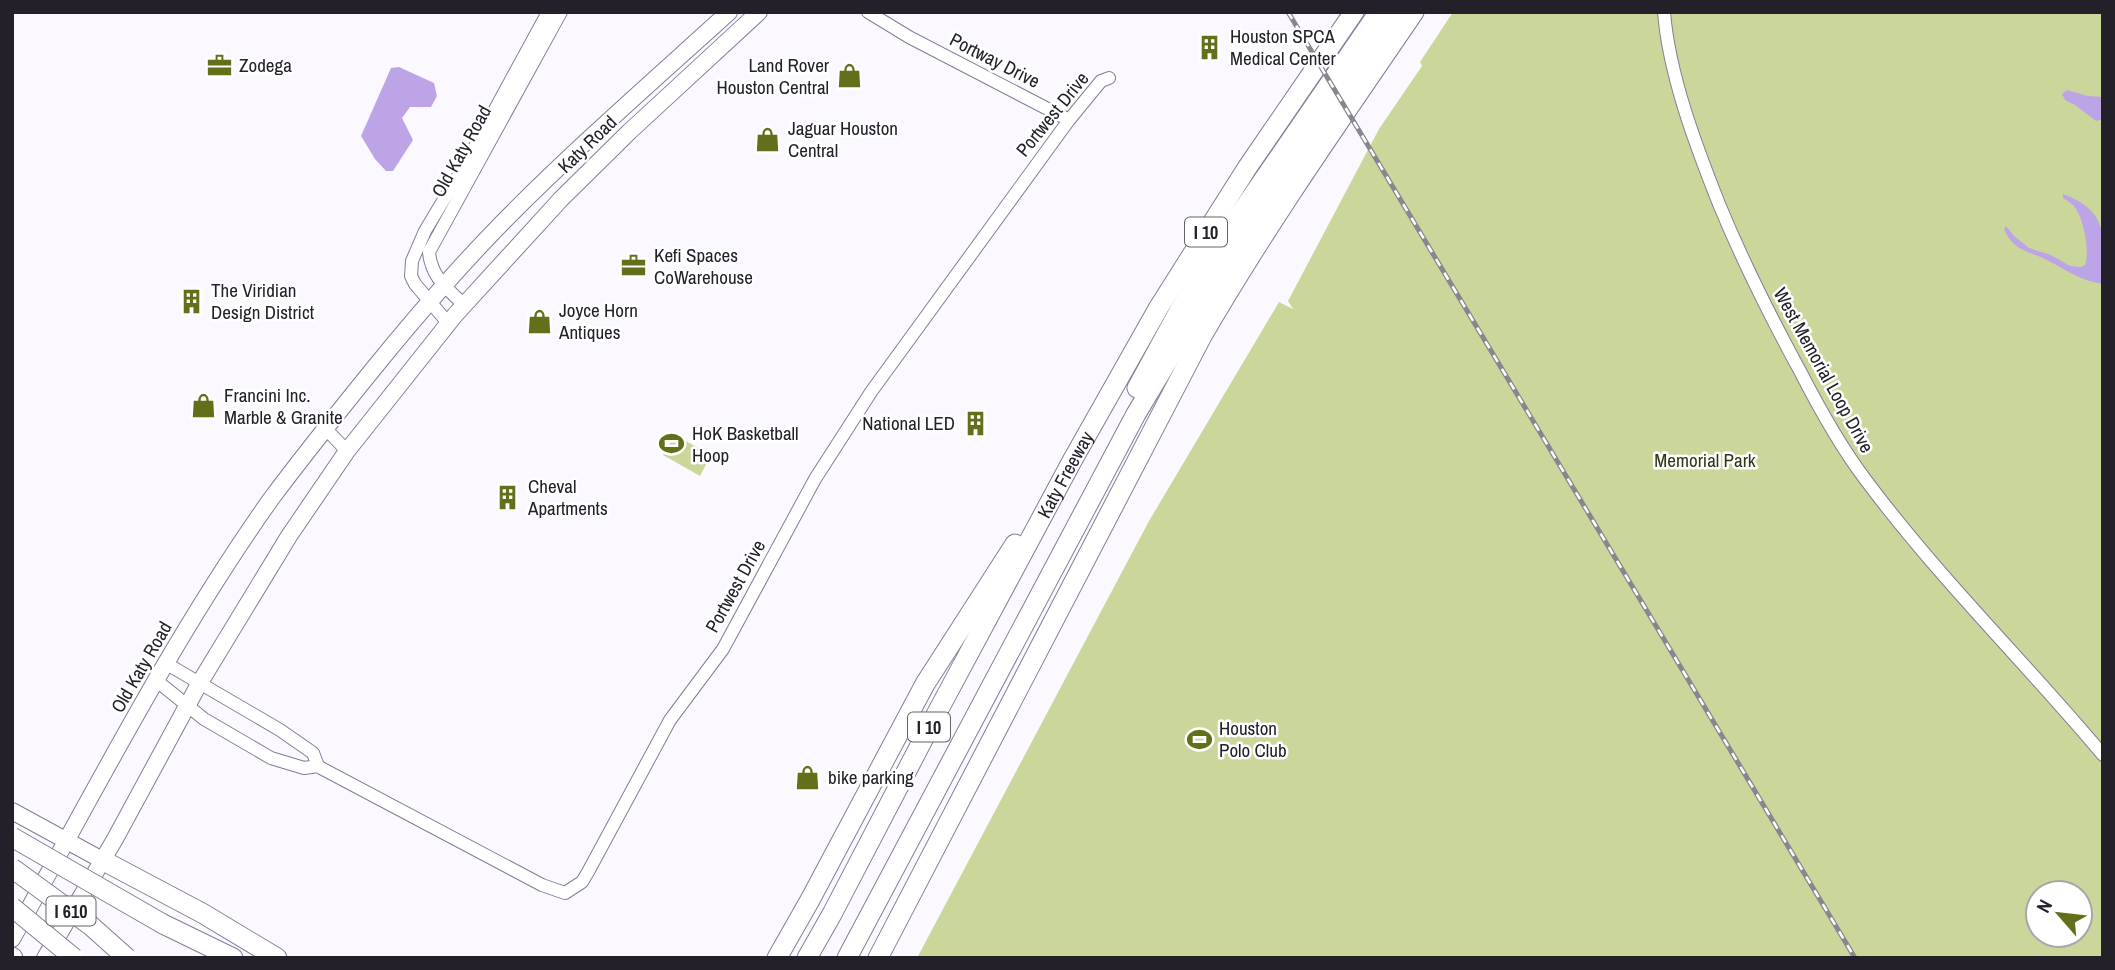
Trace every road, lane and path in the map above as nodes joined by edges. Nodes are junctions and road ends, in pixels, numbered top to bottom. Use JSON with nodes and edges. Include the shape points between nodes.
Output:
{"nodes":[{"id":1,"x":548,"y":12,"type":"edge"},
{"id":2,"x":561,"y":12,"type":"edge"},
{"id":3,"x":729,"y":12,"type":"edge"},
{"id":4,"x":758,"y":12,"type":"edge"},
{"id":5,"x":868,"y":12,"type":"edge"},
{"id":6,"x":1354,"y":12,"type":"edge"},
{"id":7,"x":1378,"y":12,"type":"edge"},
{"id":8,"x":1395,"y":12,"type":"edge"},
{"id":9,"x":1414,"y":12,"type":"edge"},
{"id":10,"x":1664,"y":12,"type":"edge"},
{"id":11,"x":1109,"y":78,"type":"dead end"},
{"id":12,"x":516,"y":85,"type":"junction"},
{"id":13,"x":1069,"y":120,"type":"junction"},
{"id":14,"x":436,"y":293,"type":"junction"},
{"id":15,"x":456,"y":315,"type":"junction"},
{"id":16,"x":325,"y":428,"type":"junction"},
{"id":17,"x":346,"y":450,"type":"junction"},
{"id":18,"x":1048,"y":506,"type":"junction"},
{"id":19,"x":167,"y":664,"type":"junction"},
{"id":20,"x":157,"y":681,"type":"junction"},
{"id":21,"x":199,"y":684,"type":"junction"},
{"id":22,"x":188,"y":705,"type":"junction"},
{"id":23,"x":2103,"y":755,"type":"edge"},
{"id":24,"x":318,"y":766,"type":"junction"},
{"id":25,"x":960,"y":803,"type":"junction"},
{"id":26,"x":12,"y":811,"type":"edge"},
{"id":27,"x":12,"y":837,"type":"edge"},
{"id":28,"x":67,"y":841,"type":"junction"},
{"id":29,"x":102,"y":860,"type":"junction"},
{"id":30,"x":12,"y":868,"type":"edge"},
{"id":31,"x":12,"y":907,"type":"edge"},
{"id":32,"x":163,"y":924,"type":"junction"},
{"id":33,"x":12,"y":939,"type":"edge"},
{"id":34,"x":808,"y":956,"type":"edge"},
{"id":35,"x":46,"y":958,"type":"edge"},
{"id":36,"x":74,"y":958,"type":"edge"},
{"id":37,"x":127,"y":958,"type":"edge"},
{"id":38,"x":206,"y":958,"type":"edge"},
{"id":39,"x":233,"y":958,"type":"edge"},
{"id":40,"x":277,"y":958,"type":"edge"},
{"id":41,"x":777,"y":958,"type":"edge"},
{"id":42,"x":836,"y":958,"type":"edge"},
{"id":43,"x":847,"y":958,"type":"edge"},
{"id":44,"x":877,"y":958,"type":"edge"},
{"id":45,"x":887,"y":958,"type":"edge"}],
"edges":[{"from":1,"to":12,"type":"street","name":"Old Katy Road"},
{"from":2,"to":12,"type":"street","name":"Old Katy Road"},
{"from":3,"to":14,"type":"main road","name":"Katy Road","via":[[569,157]]},
{"from":4,"to":15,"type":"main road","name":"Katy Road","via":[[561,199]]},
{"from":5,"to":13,"type":"street","name":"Portway Drive"},
{"from":6,"to":18,"type":"highway","name":"Katy Freeway","number":"I 10","via":[[1159,307]]},
{"from":7,"to":42,"type":"highway","via":[[1179,311]]},
{"from":8,"to":43,"type":"highway","via":[[1234,250],[1136,414]]},
{"from":9,"to":25,"type":"highway","number":"I 10","via":[[1285,200],[1223,300]]},
{"from":10,"to":23,"type":"street","name":"West Memorial Loop Drive","via":[[1673,67],[1713,189],[1749,274],[1819,408],[1863,477],[1906,532]]},
{"from":11,"to":13,"type":"street","name":"Portwest Drive","via":[[1101,81]]},
{"from":12,"to":14,"type":"street","name":"Old Katy Road","via":[[429,252]]},
{"from":12,"to":14,"type":"street","name":"Old Katy Road","via":[[425,232],[412,261],[415,284]]},
{"from":13,"to":24,"type":"street","name":"Portwest Drive","via":[[824,464],[723,649],[670,720],[588,872],[573,889],[565,893],[542,886]]},
{"from":14,"to":15,"type":"street","name":"Old Katy Road"},
{"from":14,"to":15,"type":"street","name":"Old Katy Road"},
{"from":14,"to":16,"type":"main road","name":"Old Katy Road"},
{"from":15,"to":17,"type":"main road"},
{"from":16,"to":17,"type":"street"},
{"from":16,"to":19,"type":"main road","name":"Old Katy Road","via":[[220,575]]},
{"from":17,"to":21,"type":"main road"},
{"from":18,"to":34,"type":"highway","name":"Katy Freeway","number":"I 10"},
{"from":18,"to":41,"type":"highway","via":[[1013,546],[925,684]]},
{"from":19,"to":20,"type":"main road","name":"Old Katy Road"},
{"from":19,"to":21,"type":"street","name":"Portwest Drive"},
{"from":20,"to":22,"type":"street","name":"Portwest Drive"},
{"from":20,"to":28,"type":"main road","name":"Old Katy Road"},
{"from":21,"to":22,"type":"main road"},
{"from":21,"to":24,"type":"street","name":"Portwest Drive","via":[[280,730],[313,753]]},
{"from":22,"to":24,"type":"street","name":"Portwest Drive","via":[[271,758],[304,768]]},
{"from":22,"to":29,"type":"main road"},
{"from":25,"to":44,"type":"highway","number":"I 10"},
{"from":25,"to":45,"type":"highway"},
{"from":26,"to":28,"type":"main road"},
{"from":27,"to":32,"type":"highway","bridge":true},
{"from":28,"to":29,"type":"main road"},
{"from":28,"to":33,"type":"main road","name":"Old Katy Road"},
{"from":29,"to":35,"type":"main road"},
{"from":29,"to":40,"type":"highway"},
{"from":30,"to":37,"type":"highway","number":"I 610","bridge":true},
{"from":31,"to":36,"type":"highway","number":"I 610","bridge":true},
{"from":32,"to":38,"type":"highway"},
{"from":32,"to":39,"type":"highway"}]}
